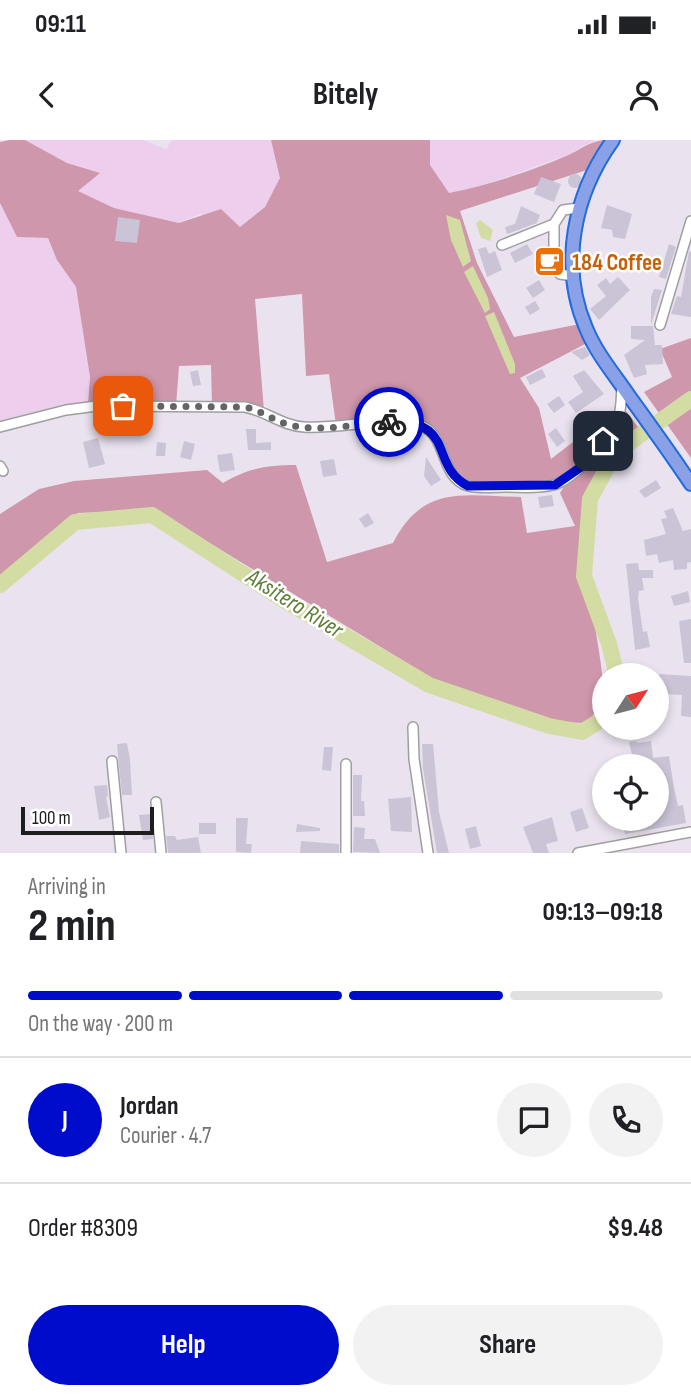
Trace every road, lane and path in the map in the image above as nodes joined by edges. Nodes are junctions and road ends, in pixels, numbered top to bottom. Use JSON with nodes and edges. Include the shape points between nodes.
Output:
{"nodes":[{"id":1,"x":613,"y":140,"type":"edge"},
{"id":2,"x":579,"y":208,"type":"junction"},
{"id":3,"x":691,"y":220,"type":"edge"},
{"id":4,"x":554,"y":223,"type":"junction"},
{"id":5,"x":502,"y":244,"type":"dead end"},
{"id":6,"x":573,"y":276,"type":"junction"},
{"id":7,"x":660,"y":325,"type":"dead end"},
{"id":8,"x":624,"y":389,"type":"junction"},
{"id":9,"x":0,"y":427,"type":"edge"},
{"id":10,"x":691,"y":484,"type":"edge"},
{"id":11,"x":413,"y":727,"type":"dead end"},
{"id":12,"x":112,"y":761,"type":"dead end"},
{"id":13,"x":346,"y":764,"type":"dead end"},
{"id":14,"x":156,"y":802,"type":"dead end"},
{"id":15,"x":691,"y":832,"type":"edge"},
{"id":16,"x":121,"y":853,"type":"edge"},
{"id":17,"x":161,"y":853,"type":"edge"},
{"id":18,"x":346,"y":853,"type":"edge"},
{"id":19,"x":428,"y":853,"type":"edge"},
{"id":20,"x":578,"y":853,"type":"edge"}],
"edges":[{"from":1,"to":2,"type":"highway","via":[[596,166]]},
{"from":2,"to":4,"type":"street","via":[[563,210]]},
{"from":2,"to":6,"type":"highway"},
{"from":3,"to":7,"type":"street"},
{"from":4,"to":5,"type":"street"},
{"from":4,"to":6,"type":"street","via":[[555,271]]},
{"from":6,"to":8,"type":"highway","via":[[585,327]]},
{"from":8,"to":9,"type":"street","via":[[620,414],[603,441],[570,476],[537,488],[468,486],[450,470],[430,430],[397,422],[304,427],[245,407],[97,406]]},
{"from":8,"to":10,"type":"highway"},
{"from":11,"to":19,"type":"street"},
{"from":12,"to":16,"type":"street"},
{"from":13,"to":18,"type":"street"},
{"from":14,"to":17,"type":"street"},
{"from":15,"to":20,"type":"street"}]}
